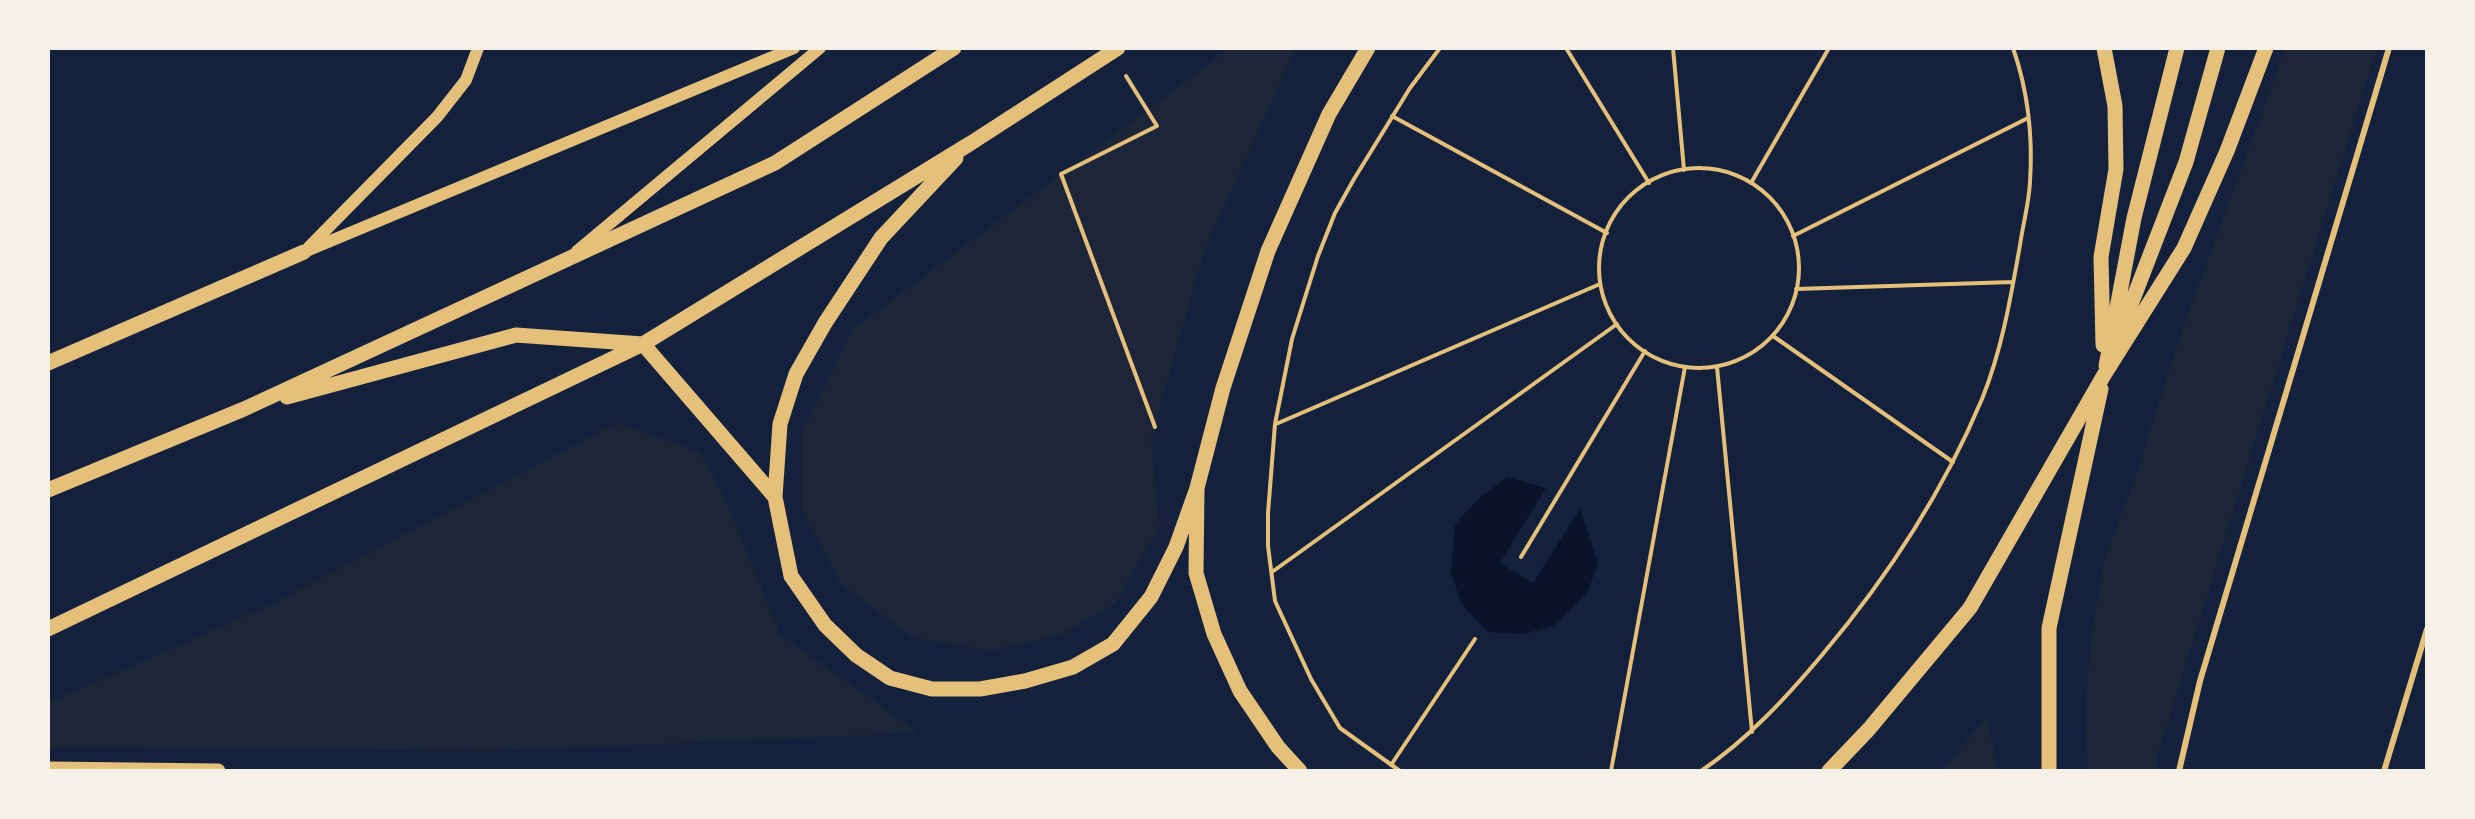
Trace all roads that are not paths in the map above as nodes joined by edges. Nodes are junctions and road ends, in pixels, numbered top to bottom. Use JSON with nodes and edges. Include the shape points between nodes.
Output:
{"nodes":[{"id":1,"x":478,"y":48,"type":"edge"},
{"id":2,"x":794,"y":48,"type":"edge"},
{"id":3,"x":820,"y":48,"type":"edge"},
{"id":4,"x":954,"y":48,"type":"edge"},
{"id":5,"x":1118,"y":48,"type":"edge"},
{"id":6,"x":1368,"y":48,"type":"edge"},
{"id":7,"x":2104,"y":48,"type":"edge"},
{"id":8,"x":2177,"y":48,"type":"edge"},
{"id":9,"x":2218,"y":48,"type":"edge"},
{"id":10,"x":2266,"y":48,"type":"edge"},
{"id":11,"x":2389,"y":48,"type":"edge"},
{"id":12,"x":971,"y":143,"type":"junction"},
{"id":13,"x":304,"y":252,"type":"junction"},
{"id":14,"x":565,"y":260,"type":"junction"},
{"id":15,"x":644,"y":344,"type":"junction"},
{"id":16,"x":48,"y":363,"type":"edge"},
{"id":17,"x":2104,"y":375,"type":"junction"},
{"id":18,"x":244,"y":409,"type":"junction"},
{"id":19,"x":1197,"y":488,"type":"junction"},
{"id":20,"x":48,"y":490,"type":"edge"},
{"id":21,"x":775,"y":497,"type":"junction"},
{"id":22,"x":48,"y":629,"type":"edge"},
{"id":23,"x":2427,"y":629,"type":"edge"},
{"id":24,"x":48,"y":769,"type":"edge"},
{"id":25,"x":218,"y":771,"type":"edge"},
{"id":26,"x":1300,"y":771,"type":"edge"},
{"id":27,"x":1829,"y":771,"type":"edge"},
{"id":28,"x":2049,"y":771,"type":"edge"},
{"id":29,"x":2179,"y":771,"type":"edge"},
{"id":30,"x":2384,"y":771,"type":"edge"}],
"edges":[{"from":1,"to":13,"type":"main road","via":[[466,80],[437,117]]},
{"from":2,"to":13,"type":"main road"},
{"from":3,"to":14,"type":"main road"},
{"from":4,"to":14,"type":"main road","via":[[776,163]]},
{"from":5,"to":12,"type":"main road"},
{"from":6,"to":19,"type":"main road","via":[[1329,114],[1268,251],[1222,388]]},
{"from":7,"to":17,"type":"main road","via":[[2115,106],[2116,169],[2101,257]]},
{"from":8,"to":17,"type":"main road","via":[[2134,218]]},
{"from":9,"to":17,"type":"main road","via":[[2186,162]]},
{"from":10,"to":17,"type":"main road","via":[[2184,248]]},
{"from":11,"to":29,"type":"street","via":[[2203,670]]},
{"from":12,"to":15,"type":"main road"},
{"from":12,"to":21,"type":"main road","via":[[881,238],[796,374],[780,424]]},
{"from":13,"to":16,"type":"main road"},
{"from":14,"to":18,"type":"main road"},
{"from":15,"to":18,"type":"main road","via":[[516,335]]},
{"from":15,"to":21,"type":"main road"},
{"from":15,"to":22,"type":"main road"},
{"from":17,"to":27,"type":"main road","via":[[1970,608]]},
{"from":17,"to":28,"type":"main road","via":[[2049,628]]},
{"from":18,"to":20,"type":"main road"},
{"from":19,"to":21,"type":"main road","via":[[1176,547],[1151,597],[1113,644],[1073,667],[980,689],[932,689],[890,678],[856,656],[825,625],[791,576]]},
{"from":19,"to":26,"type":"main road","via":[[1196,573],[1214,634],[1240,691],[1278,747]]},
{"from":23,"to":30,"type":"street"},
{"from":24,"to":25,"type":"main road"}]}
